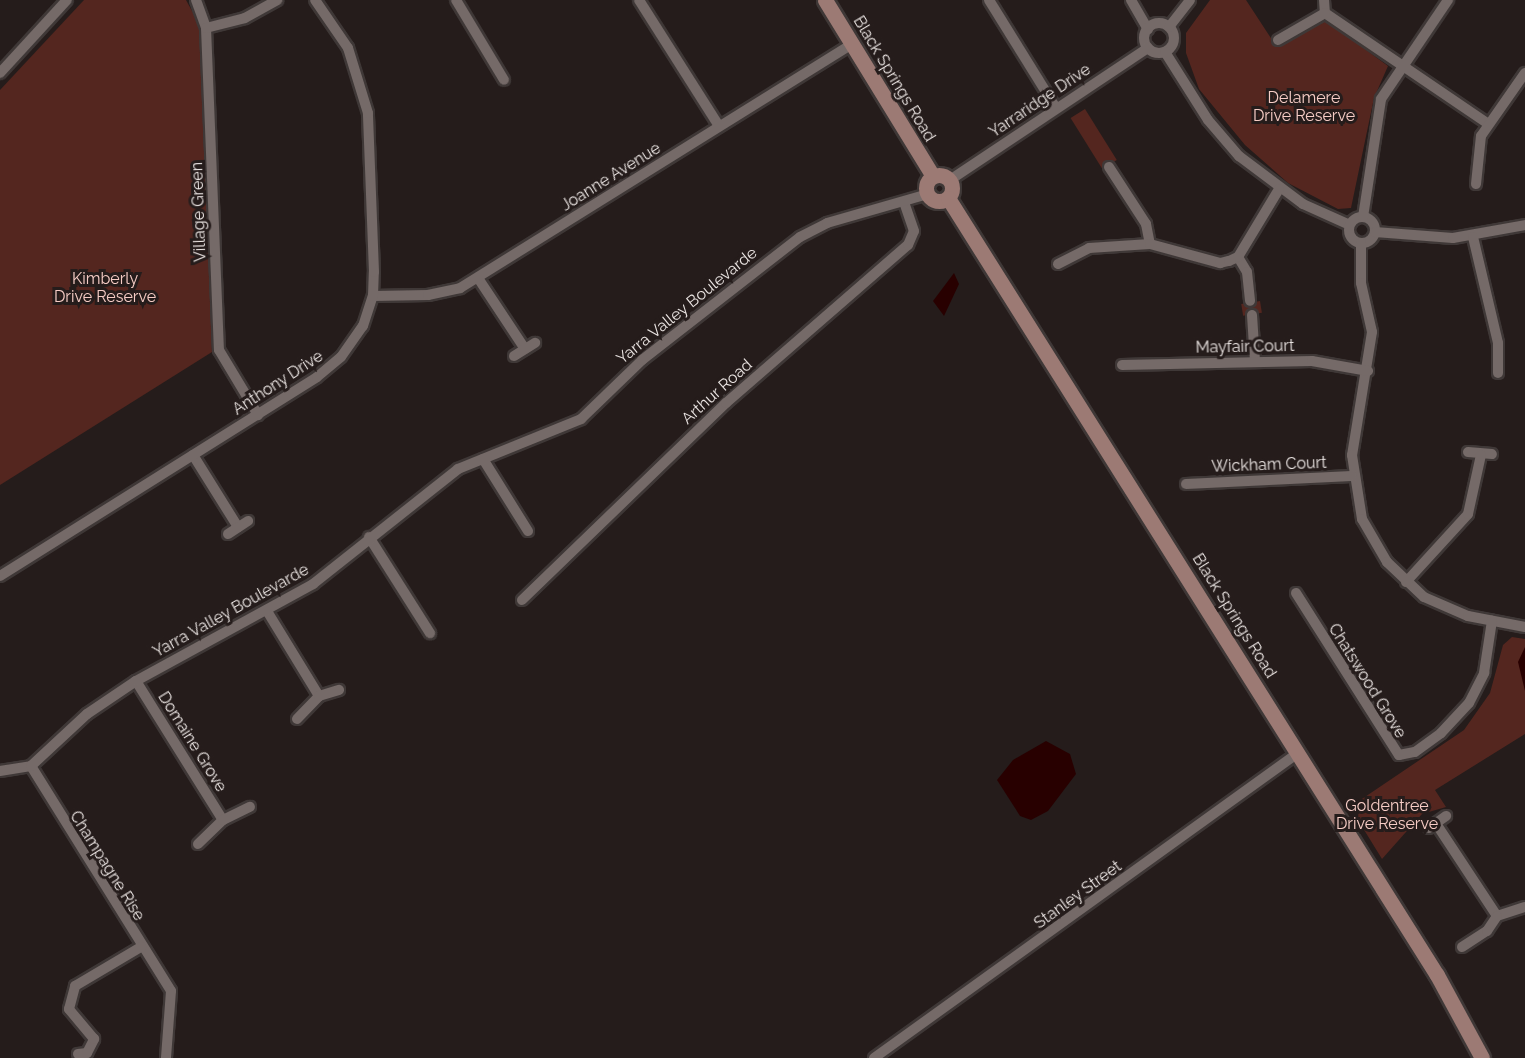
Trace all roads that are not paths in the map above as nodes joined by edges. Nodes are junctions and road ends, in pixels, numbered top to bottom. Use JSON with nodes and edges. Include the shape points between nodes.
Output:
{"nodes":[{"id":1,"x":67,"y":0,"type":"edge"},
{"id":2,"x":196,"y":0,"type":"edge"},
{"id":3,"x":277,"y":0,"type":"edge"},
{"id":4,"x":315,"y":0,"type":"edge"},
{"id":5,"x":456,"y":0,"type":"edge"},
{"id":6,"x":639,"y":0,"type":"edge"},
{"id":7,"x":825,"y":0,"type":"edge"},
{"id":8,"x":989,"y":0,"type":"edge"},
{"id":9,"x":1131,"y":0,"type":"edge"},
{"id":10,"x":1190,"y":0,"type":"edge"},
{"id":11,"x":1324,"y":0,"type":"edge"},
{"id":12,"x":1448,"y":0,"type":"edge"},
{"id":13,"x":1325,"y":13,"type":"junction"},
{"id":14,"x":1169,"y":27,"type":"junction"},
{"id":15,"x":206,"y":28,"type":"junction"},
{"id":16,"x":1148,"y":29,"type":"junction"},
{"id":17,"x":1278,"y":40,"type":"dead end"},
{"id":18,"x":852,"y":44,"type":"junction"},
{"id":19,"x":1148,"y":48,"type":"junction"},
{"id":20,"x":1165,"y":52,"type":"junction"},
{"id":21,"x":1402,"y":65,"type":"junction"},
{"id":22,"x":0,"y":73,"type":"edge"},
{"id":23,"x":1525,"y":73,"type":"edge"},
{"id":24,"x":504,"y":80,"type":"dead end"},
{"id":25,"x":1056,"y":108,"type":"junction"},
{"id":26,"x":1487,"y":123,"type":"junction"},
{"id":27,"x":719,"y":126,"type":"junction"},
{"id":28,"x":1109,"y":167,"type":"dead end"},
{"id":29,"x":933,"y":176,"type":"junction"},
{"id":30,"x":950,"y":180,"type":"junction"},
{"id":31,"x":1476,"y":184,"type":"dead end"},
{"id":32,"x":1279,"y":189,"type":"junction"},
{"id":33,"x":928,"y":194,"type":"junction"},
{"id":34,"x":948,"y":198,"type":"junction"},
{"id":35,"x":905,"y":205,"type":"junction"},
{"id":36,"x":1363,"y":217,"type":"junction"},
{"id":37,"x":1350,"y":225,"type":"junction"},
{"id":38,"x":1525,"y":225,"type":"edge"},
{"id":39,"x":1375,"y":232,"type":"junction"},
{"id":40,"x":1473,"y":237,"type":"junction"},
{"id":41,"x":1361,"y":243,"type":"junction"},
{"id":42,"x":1149,"y":244,"type":"junction"},
{"id":43,"x":1238,"y":257,"type":"junction"},
{"id":44,"x":1058,"y":264,"type":"dead end"},
{"id":45,"x":478,"y":278,"type":"junction"},
{"id":46,"x":373,"y":296,"type":"junction"},
{"id":47,"x":1250,"y":301,"type":"dead end"},
{"id":48,"x":1252,"y":315,"type":"dead end"},
{"id":49,"x":535,"y":343,"type":"dead end"},
{"id":50,"x":525,"y":350,"type":"junction"},
{"id":51,"x":514,"y":356,"type":"dead end"},
{"id":52,"x":1255,"y":361,"type":"junction"},
{"id":53,"x":1122,"y":365,"type":"dead end"},
{"id":54,"x":1368,"y":371,"type":"junction"},
{"id":55,"x":1498,"y":373,"type":"dead end"},
{"id":56,"x":258,"y":415,"type":"junction"},
{"id":57,"x":1468,"y":452,"type":"dead end"},
{"id":58,"x":193,"y":455,"type":"junction"},
{"id":59,"x":483,"y":459,"type":"junction"},
{"id":60,"x":1352,"y":476,"type":"junction"},
{"id":61,"x":1186,"y":484,"type":"dead end"},
{"id":62,"x":528,"y":531,"type":"dead end"},
{"id":63,"x":228,"y":534,"type":"dead end"},
{"id":64,"x":369,"y":537,"type":"junction"},
{"id":65,"x":0,"y":576,"type":"edge"},
{"id":66,"x":1406,"y":582,"type":"junction"},
{"id":67,"x":1296,"y":593,"type":"dead end"},
{"id":68,"x":522,"y":600,"type":"dead end"},
{"id":69,"x":267,"y":611,"type":"junction"},
{"id":70,"x":1492,"y":621,"type":"junction"},
{"id":71,"x":1525,"y":627,"type":"edge"},
{"id":72,"x":430,"y":633,"type":"dead end"},
{"id":73,"x":136,"y":681,"type":"junction"},
{"id":74,"x":339,"y":690,"type":"dead end"},
{"id":75,"x":319,"y":696,"type":"junction"},
{"id":76,"x":297,"y":719,"type":"dead end"},
{"id":77,"x":1298,"y":753,"type":"junction"},
{"id":78,"x":31,"y":766,"type":"junction"},
{"id":79,"x":0,"y":771,"type":"edge"},
{"id":80,"x":250,"y":807,"type":"dead end"},
{"id":81,"x":1446,"y":816,"type":"dead end"},
{"id":82,"x":223,"y":820,"type":"junction"},
{"id":83,"x":198,"y":843,"type":"dead end"},
{"id":84,"x":1525,"y":907,"type":"edge"},
{"id":85,"x":1497,"y":916,"type":"junction"},
{"id":86,"x":141,"y":946,"type":"junction"},
{"id":87,"x":1462,"y":947,"type":"dead end"},
{"id":88,"x":78,"y":1054,"type":"dead end"},
{"id":89,"x":166,"y":1058,"type":"edge"},
{"id":90,"x":874,"y":1058,"type":"edge"},
{"id":91,"x":1482,"y":1058,"type":"edge"}],
"edges":[{"from":1,"to":22,"type":"street"},
{"from":2,"to":15,"type":"street","name":"Village Green"},
{"from":3,"to":15,"type":"street","via":[[245,18]]},
{"from":4,"to":46,"type":"street","name":"Anthony Drive","via":[[348,48],[361,79],[368,113]]},
{"from":5,"to":24,"type":"street"},
{"from":6,"to":27,"type":"street"},
{"from":7,"to":18,"type":"main road","name":"Black Springs Road"},
{"from":8,"to":25,"type":"street"},
{"from":9,"to":16,"type":"street"},
{"from":10,"to":14,"type":"street"},
{"from":11,"to":13,"type":"street"},
{"from":12,"to":21,"type":"street"},
{"from":13,"to":17,"type":"street"},
{"from":13,"to":21,"type":"street"},
{"from":14,"to":16,"type":"street","via":[[1156,24]]},
{"from":14,"to":20,"type":"street","via":[[1174,43]]},
{"from":15,"to":56,"type":"street","name":"Village Green","via":[[219,350]]},
{"from":16,"to":19,"type":"street"},
{"from":18,"to":27,"type":"street","name":"Joanne Avenue"},
{"from":18,"to":29,"type":"main road","name":"Black Springs Road"},
{"from":19,"to":20,"type":"street"},
{"from":19,"to":25,"type":"street","name":"Yarraridge Drive"},
{"from":20,"to":32,"type":"street","via":[[1222,139]]},
{"from":21,"to":26,"type":"street"},
{"from":21,"to":36,"type":"street","via":[[1381,99]]},
{"from":23,"to":26,"type":"street"},
{"from":25,"to":30,"type":"street","name":"Yarraridge Drive"},
{"from":26,"to":31,"type":"street","via":[[1477,150]]},
{"from":27,"to":45,"type":"street","name":"Joanne Avenue"},
{"from":28,"to":42,"type":"street","via":[[1146,224]]},
{"from":29,"to":30,"type":"main road"},
{"from":29,"to":33,"type":"main road"},
{"from":30,"to":34,"type":"main road"},
{"from":32,"to":37,"type":"street"},
{"from":32,"to":43,"type":"street"},
{"from":33,"to":34,"type":"main road","via":[[937,201]]},
{"from":33,"to":35,"type":"street","name":"Yarra Valley Boulevarde"},
{"from":34,"to":77,"type":"main road","name":"Black Springs Road"},
{"from":35,"to":59,"type":"street","name":"Yarra Valley Boulevarde","via":[[827,223],[801,237],[642,360],[581,419]]},
{"from":35,"to":68,"type":"street","name":"Arthur Road","via":[[914,231],[908,245],[726,404]]},
{"from":36,"to":37,"type":"street"},
{"from":36,"to":39,"type":"street"},
{"from":37,"to":41,"type":"street","via":[[1350,237]]},
{"from":38,"to":40,"type":"street"},
{"from":39,"to":40,"type":"street"},
{"from":39,"to":41,"type":"street"},
{"from":40,"to":55,"type":"street","via":[[1498,344]]},
{"from":41,"to":54,"type":"street","via":[[1361,283],[1371,332]]},
{"from":42,"to":43,"type":"street","via":[[1220,263]]},
{"from":42,"to":44,"type":"street","via":[[1089,248]]},
{"from":43,"to":47,"type":"street","via":[[1246,272]]},
{"from":45,"to":46,"type":"street","name":"Joanne Avenue","via":[[446,293]]},
{"from":45,"to":50,"type":"street"},
{"from":46,"to":56,"type":"street","name":"Anthony Drive","via":[[363,326],[341,357]]},
{"from":48,"to":52,"type":"street"},
{"from":49,"to":50,"type":"street"},
{"from":50,"to":51,"type":"street"},
{"from":52,"to":53,"type":"street","name":"Mayfair Court"},
{"from":52,"to":54,"type":"street","name":"Mayfair Court","via":[[1312,361]]},
{"from":54,"to":60,"type":"street"},
{"from":56,"to":58,"type":"street","name":"Anthony Drive"},
{"from":57,"to":66,"type":"street","via":[[1486,455],[1468,514]]},
{"from":58,"to":63,"type":"street","via":[[243,524]]},
{"from":58,"to":65,"type":"street","name":"Anthony Drive"},
{"from":59,"to":62,"type":"street"},
{"from":59,"to":64,"type":"street","name":"Yarra Valley Boulevarde","via":[[438,482]]},
{"from":60,"to":61,"type":"street","name":"Wickham Court"},
{"from":60,"to":66,"type":"street","via":[[1373,542]]},
{"from":64,"to":69,"type":"street","name":"Yarra Valley Boulevarde","via":[[327,574]]},
{"from":64,"to":72,"type":"street"},
{"from":66,"to":70,"type":"street","via":[[1446,608]]},
{"from":67,"to":70,"type":"street","name":"Chatswood Grove","via":[[1399,754],[1415,752],[1441,733],[1469,703],[1484,673]]},
{"from":69,"to":73,"type":"street","name":"Yarra Valley Boulevarde"},
{"from":69,"to":75,"type":"street"},
{"from":70,"to":71,"type":"street"},
{"from":73,"to":78,"type":"street","name":"Yarra Valley Boulevarde","via":[[87,714]]},
{"from":73,"to":82,"type":"street","name":"Domaine Grove"},
{"from":74,"to":75,"type":"street"},
{"from":75,"to":76,"type":"street"},
{"from":77,"to":90,"type":"street","name":"Stanley Street"},
{"from":77,"to":91,"type":"main road","name":"Black Springs Road","via":[[1437,975]]},
{"from":78,"to":79,"type":"street"},
{"from":78,"to":86,"type":"street","name":"Champagne Rise"},
{"from":80,"to":82,"type":"street"},
{"from":81,"to":85,"type":"street","via":[[1433,827]]},
{"from":82,"to":83,"type":"street"},
{"from":84,"to":85,"type":"street"},
{"from":85,"to":87,"type":"street"},
{"from":86,"to":88,"type":"street","via":[[75,986],[69,1009],[94,1039],[87,1053]]},
{"from":86,"to":89,"type":"street","name":"Champagne Rise","via":[[171,991]]}]}
